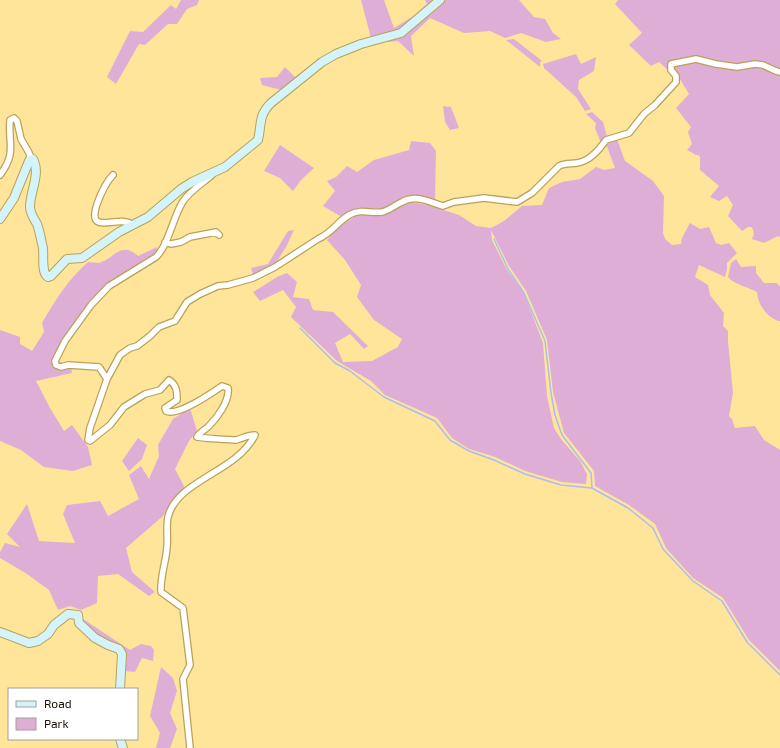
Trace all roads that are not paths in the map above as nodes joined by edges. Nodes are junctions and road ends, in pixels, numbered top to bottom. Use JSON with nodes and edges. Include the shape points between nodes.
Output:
{"nodes":[{"id":1,"x":440,"y":0,"type":"edge"},
{"id":2,"x":780,"y":72,"type":"edge"},
{"id":3,"x":29,"y":161,"type":"junction"},
{"id":4,"x":216,"y":172,"type":"junction"},
{"id":5,"x":0,"y":175,"type":"edge"},
{"id":6,"x":113,"y":175,"type":"dead end"},
{"id":7,"x":0,"y":219,"type":"edge"},
{"id":8,"x":133,"y":225,"type":"junction"},
{"id":9,"x":219,"y":235,"type":"dead end"},
{"id":10,"x":165,"y":242,"type":"junction"},
{"id":11,"x":107,"y":379,"type":"junction"},
{"id":12,"x":0,"y":632,"type":"edge"},
{"id":13,"x":120,"y":688,"type":"edge"},
{"id":14,"x":190,"y":748,"type":"edge"}],
"edges":[{"from":1,"to":4,"type":"main road","via":[[401,33],[361,44],[322,62],[268,106],[262,115],[258,140]]},
{"from":2,"to":11,"type":"street","via":[[763,65],[737,67],[696,59],[671,64],[676,82],[629,133],[606,140],[594,155],[580,162],[559,166],[524,199],[517,202],[484,198],[466,199],[443,206],[413,198],[381,212],[358,211],[348,216],[325,237],[264,273],[237,283],[218,286],[188,302],[175,321],[159,327],[137,346],[120,355]]},
{"from":3,"to":5,"type":"street","via":[[30,155],[14,118],[10,120],[10,159]]},
{"from":3,"to":7,"type":"main road","via":[[14,198]]},
{"from":3,"to":8,"type":"main road","via":[[33,159],[36,164],[30,207],[40,238],[46,276],[51,276],[67,259],[82,258]]},
{"from":4,"to":8,"type":"main road","via":[[192,182],[148,217]]},
{"from":4,"to":10,"type":"street","via":[[183,201]]},
{"from":6,"to":8,"type":"street","via":[[106,182],[96,206],[95,219],[103,223],[125,221]]},
{"from":9,"to":10,"type":"street","via":[[216,232],[171,244]]},
{"from":10,"to":11,"type":"street","via":[[162,251],[156,257],[109,286],[65,342],[55,361],[56,366],[61,367],[99,367]]},
{"from":11,"to":14,"type":"street","via":[[90,428],[90,441],[110,425],[124,407],[145,394],[160,390],[169,380],[176,387],[177,400],[165,408],[168,412],[195,403],[222,386],[228,388],[229,393],[217,416],[196,437],[236,440],[255,435],[236,458],[183,493],[176,500],[168,518],[168,546],[161,592],[183,608],[190,665],[183,679]]},
{"from":12,"to":13,"type":"main road","via":[[29,643],[38,641],[48,634],[54,625],[68,614],[78,615],[79,623],[95,638],[119,649],[122,654]]}]}
